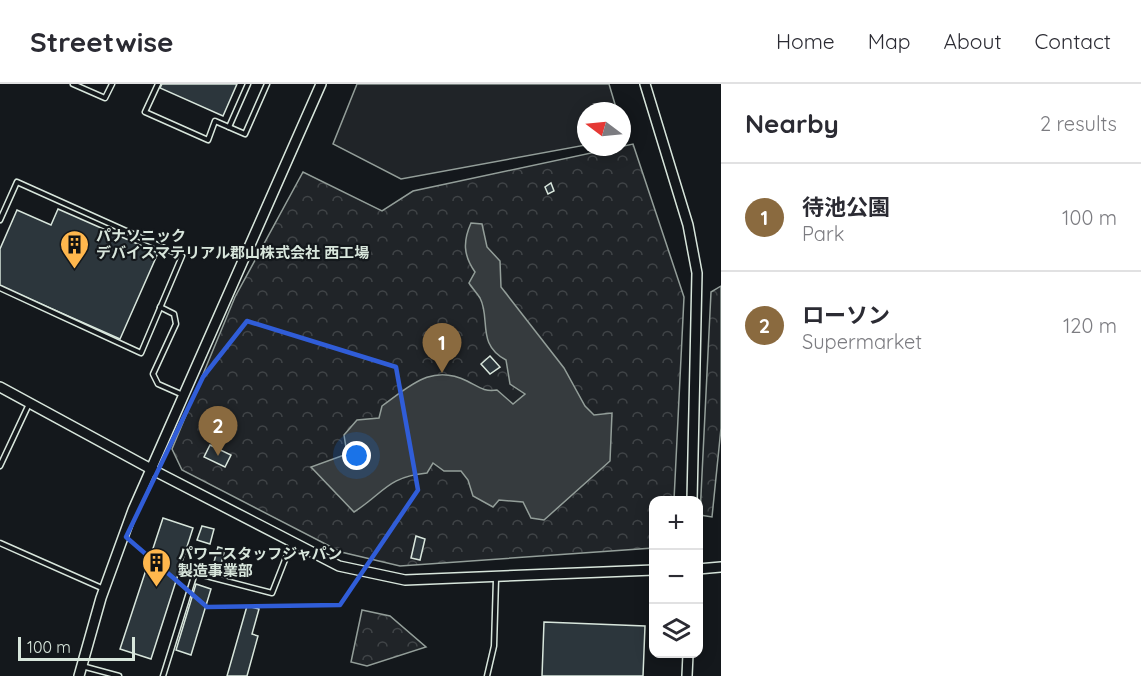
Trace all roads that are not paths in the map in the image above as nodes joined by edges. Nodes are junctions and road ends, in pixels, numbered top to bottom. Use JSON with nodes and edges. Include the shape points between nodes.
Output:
{"nodes":[{"id":1,"x":73,"y":84,"type":"edge"},
{"id":2,"x":112,"y":84,"type":"edge"},
{"id":3,"x":158,"y":84,"type":"edge"},
{"id":4,"x":248,"y":84,"type":"edge"},
{"id":5,"x":267,"y":84,"type":"edge"},
{"id":6,"x":321,"y":84,"type":"edge"},
{"id":7,"x":645,"y":84,"type":"edge"},
{"id":8,"x":229,"y":127,"type":"junction"},
{"id":9,"x":0,"y":220,"type":"edge"},
{"id":10,"x":0,"y":288,"type":"edge"},
{"id":11,"x":160,"y":307,"type":"junction"},
{"id":12,"x":0,"y":387,"type":"edge"},
{"id":13,"x":183,"y":395,"type":"junction"},
{"id":14,"x":30,"y":403,"type":"junction"},
{"id":15,"x":0,"y":466,"type":"edge"},
{"id":16,"x":151,"y":469,"type":"junction"},
{"id":17,"x":692,"y":496,"type":"edge"},
{"id":18,"x":292,"y":542,"type":"junction"},
{"id":19,"x":0,"y":543,"type":"edge"},
{"id":20,"x":721,"y":567,"type":"edge"},
{"id":21,"x":703,"y":568,"type":"edge"},
{"id":22,"x":649,"y":570,"type":"edge"},
{"id":23,"x":497,"y":575,"type":"junction"},
{"id":24,"x":105,"y":589,"type":"junction"},
{"id":25,"x":688,"y":658,"type":"edge"},
{"id":26,"x":80,"y":671,"type":"edge"},
{"id":27,"x":119,"y":676,"type":"edge"},
{"id":28,"x":163,"y":676,"type":"edge"},
{"id":29,"x":487,"y":676,"type":"edge"},
{"id":30,"x":687,"y":676,"type":"edge"}],
"edges":[{"from":1,"to":2,"type":"lane","via":[[105,98]]},
{"from":3,"to":8,"type":"lane","via":[[146,112],[208,140],[216,121]]},
{"from":4,"to":8,"type":"lane"},
{"from":5,"to":8,"type":"lane","via":[[245,134]]},
{"from":6,"to":13,"type":"street"},
{"from":7,"to":17,"type":"street","via":[[696,264]]},
{"from":9,"to":11,"type":"lane","via":[[17,182],[182,256]]},
{"from":10,"to":11,"type":"lane","via":[[141,353]]},
{"from":11,"to":13,"type":"lane","via":[[174,314],[176,324],[153,374],[158,384]]},
{"from":12,"to":14,"type":"street"},
{"from":13,"to":16,"type":"street"},
{"from":14,"to":15,"type":"lane"},
{"from":14,"to":16,"type":"street"},
{"from":16,"to":18,"type":"street"},
{"from":16,"to":24,"type":"street"},
{"from":18,"to":23,"type":"street","via":[[339,566],[405,580]]},
{"from":18,"to":28,"type":"lane","via":[[272,593],[195,573]]},
{"from":19,"to":24,"type":"lane"},
{"from":20,"to":21,"type":"street"},
{"from":22,"to":23,"type":"street"},
{"from":23,"to":29,"type":"lane","via":[[494,646]]},
{"from":24,"to":26,"type":"street"},
{"from":25,"to":30,"type":"street"},
{"from":26,"to":27,"type":"lane"}]}
